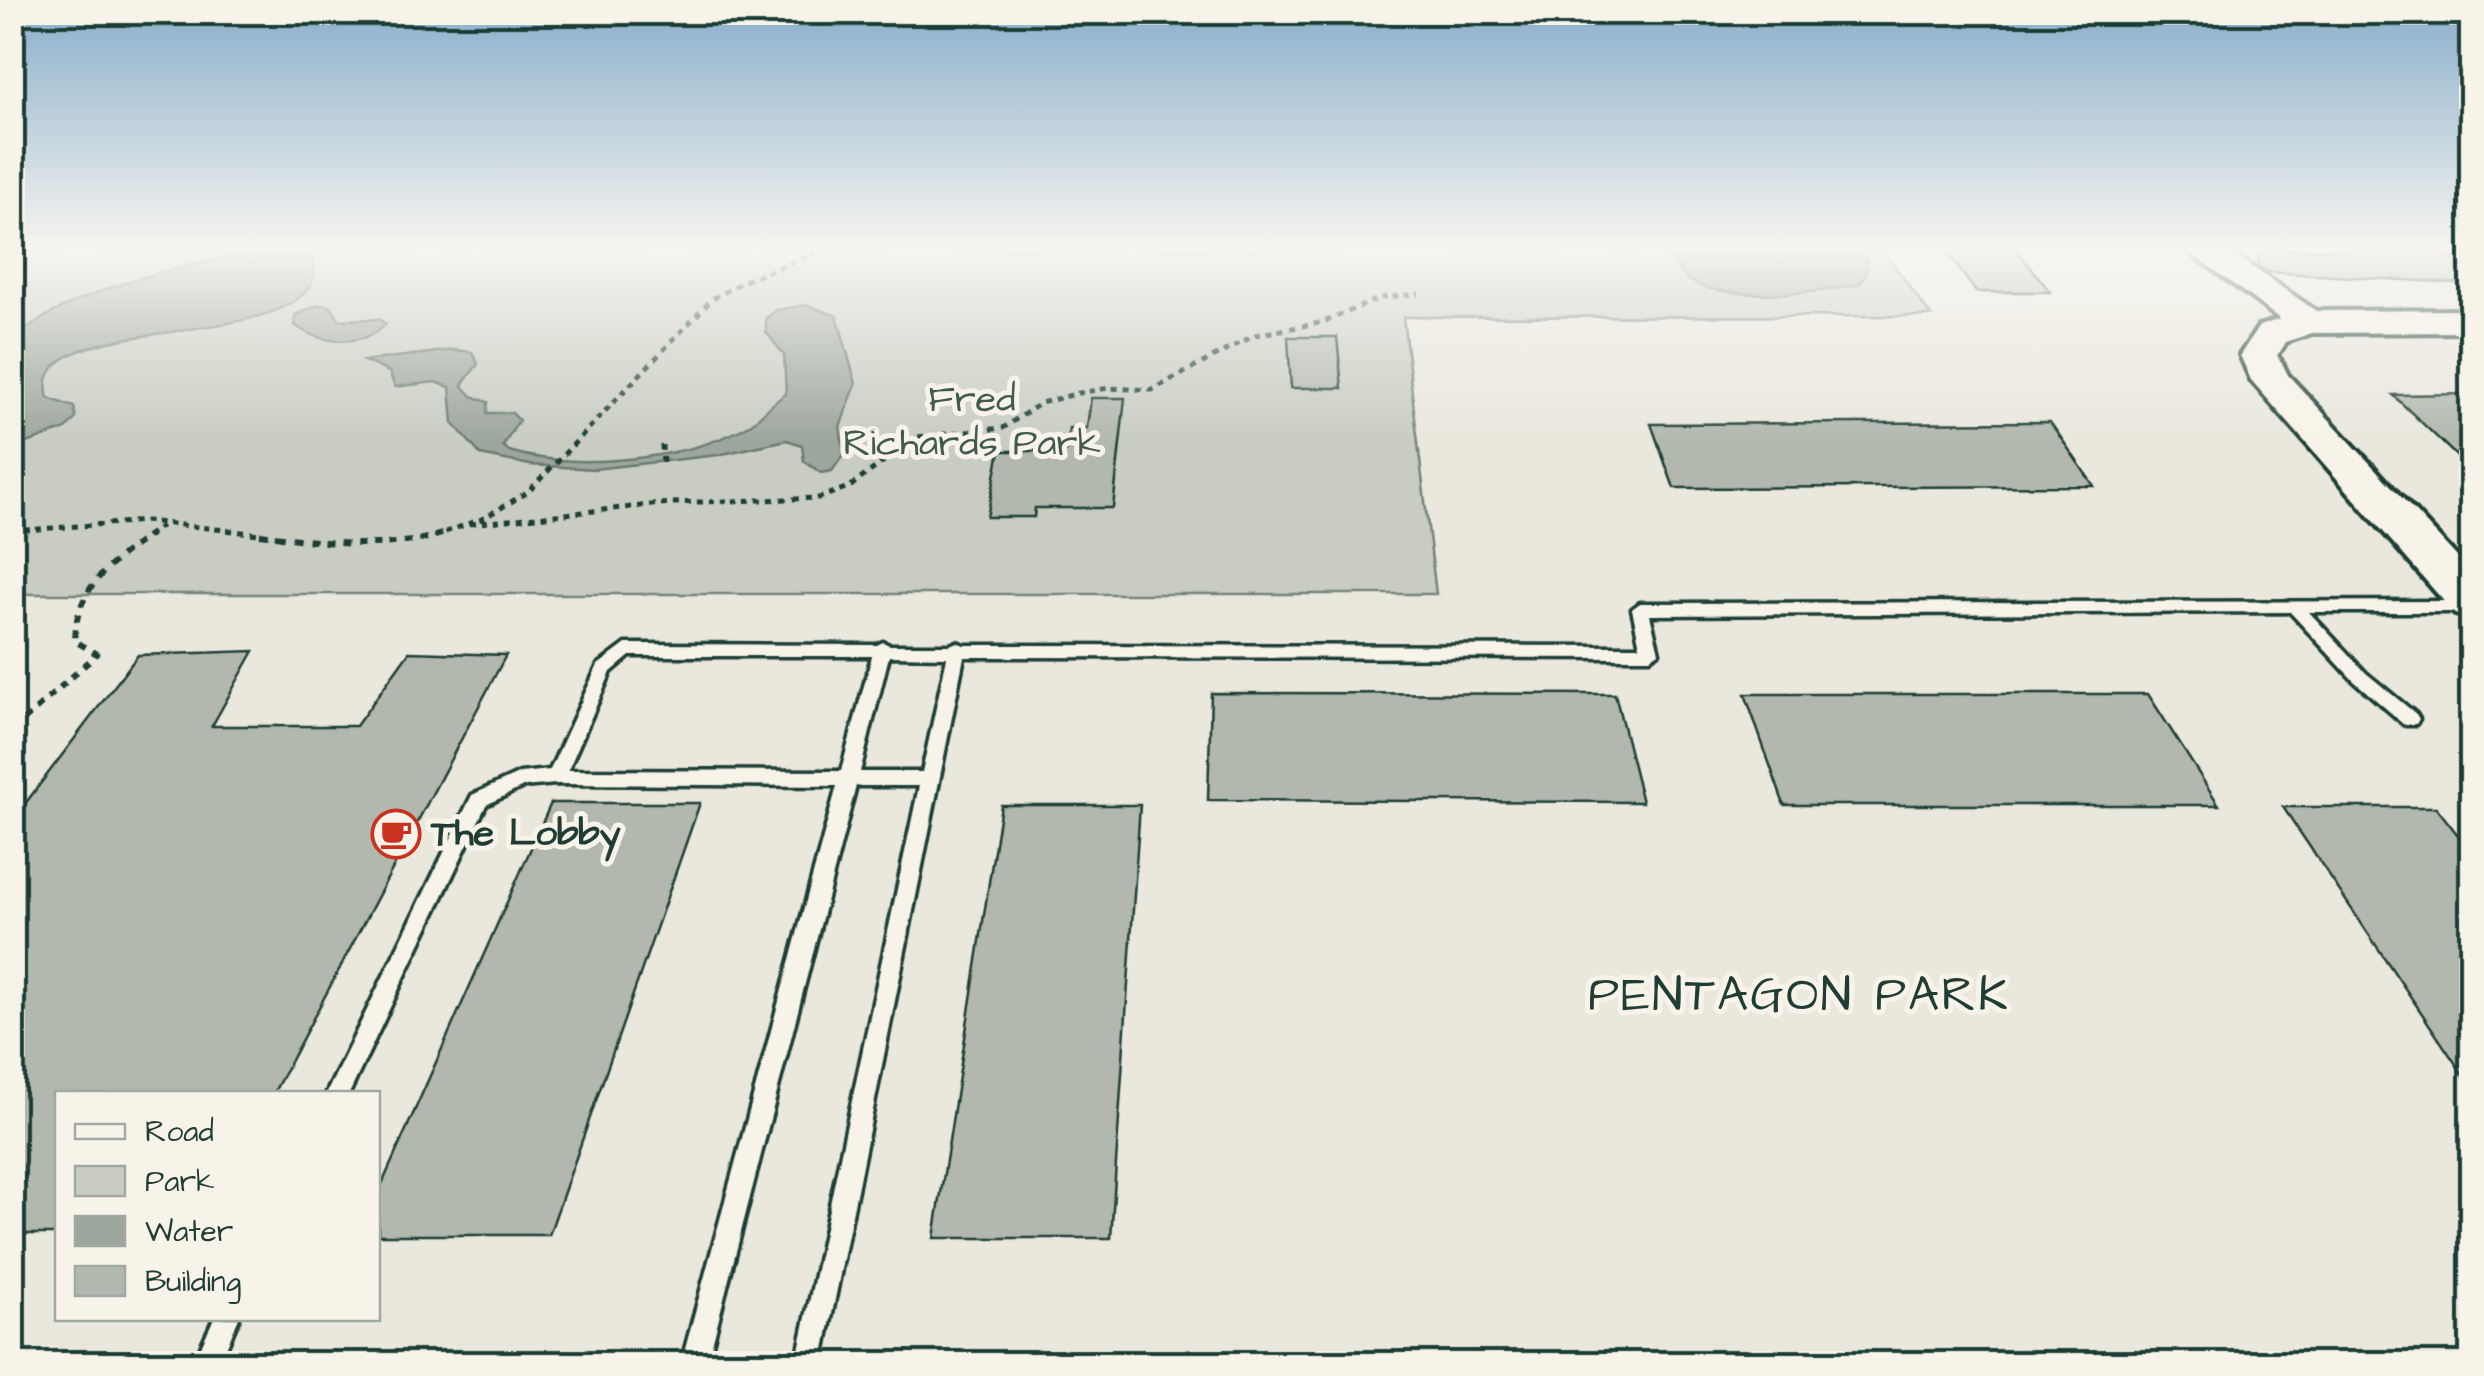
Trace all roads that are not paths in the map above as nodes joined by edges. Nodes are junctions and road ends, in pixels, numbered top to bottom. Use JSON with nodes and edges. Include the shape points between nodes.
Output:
{"nodes":[{"id":1,"x":2295,"y":313,"type":"edge"},
{"id":2,"x":2308,"y":322,"type":"junction"},
{"id":3,"x":2472,"y":322,"type":"edge"},
{"id":4,"x":2472,"y":605,"type":"edge"},
{"id":5,"x":2295,"y":607,"type":"junction"},
{"id":6,"x":883,"y":648,"type":"junction"},
{"id":7,"x":957,"y":648,"type":"junction"},
{"id":8,"x":2410,"y":718,"type":"dead end"},
{"id":9,"x":556,"y":777,"type":"junction"},
{"id":10,"x":850,"y":779,"type":"junction"},
{"id":11,"x":929,"y":779,"type":"junction"},
{"id":12,"x":338,"y":1091,"type":"edge"},
{"id":13,"x":227,"y":1321,"type":"edge"},
{"id":14,"x":206,"y":1364,"type":"edge"},
{"id":15,"x":694,"y":1364,"type":"edge"},
{"id":16,"x":809,"y":1364,"type":"edge"}],
"edges":[{"from":1,"to":2,"type":"street"},
{"from":2,"to":3,"type":"street"},
{"from":2,"to":4,"type":"street","via":[[2272,334],[2258,355],[2271,380]]},
{"from":4,"to":5,"type":"lane"},
{"from":5,"to":7,"type":"lane","via":[[1640,609],[1650,652]]},
{"from":5,"to":8,"type":"lane","via":[[2360,677]]},
{"from":6,"to":7,"type":"lane"},
{"from":6,"to":9,"type":"lane","via":[[626,650],[604,668]]},
{"from":6,"to":10,"type":"lane"},
{"from":7,"to":11,"type":"lane"},
{"from":9,"to":10,"type":"lane"},
{"from":9,"to":12,"type":"lane","via":[[520,780],[480,800]]},
{"from":10,"to":11,"type":"lane"},
{"from":10,"to":15,"type":"lane"},
{"from":11,"to":16,"type":"lane"},
{"from":13,"to":14,"type":"lane"}]}
